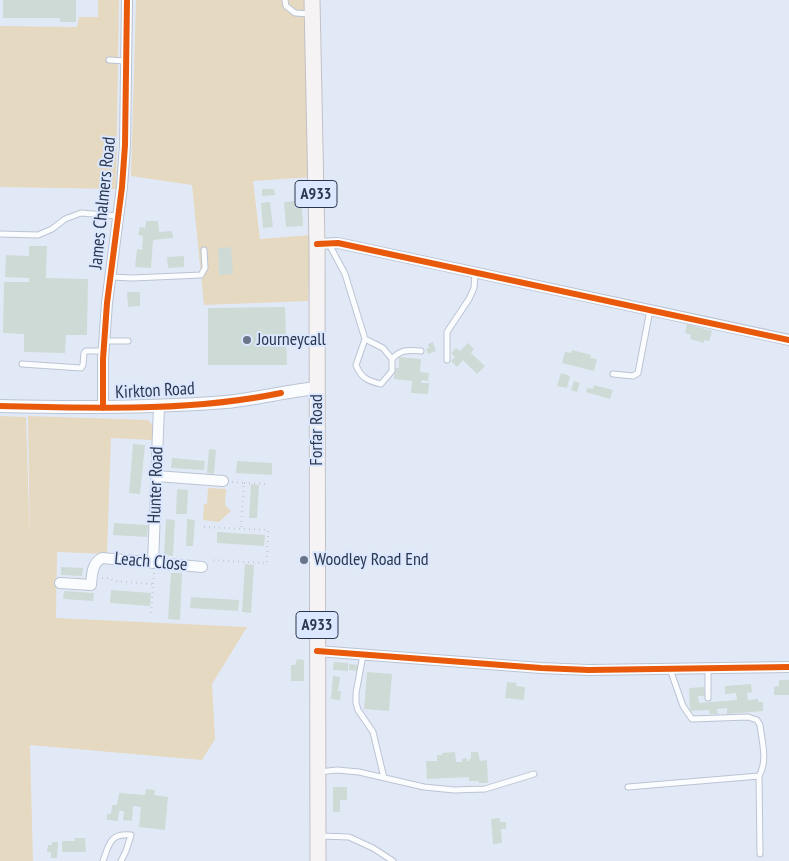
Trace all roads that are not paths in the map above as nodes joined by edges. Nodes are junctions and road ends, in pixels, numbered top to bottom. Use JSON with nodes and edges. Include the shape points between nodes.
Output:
{"nodes":[{"id":1,"x":127,"y":0,"type":"edge"},
{"id":2,"x":285,"y":0,"type":"edge"},
{"id":3,"x":312,"y":7,"type":"edge"},
{"id":4,"x":109,"y":60,"type":"dead end"},
{"id":5,"x":126,"y":61,"type":"junction"},
{"id":6,"x":119,"y":216,"type":"junction"},
{"id":7,"x":0,"y":234,"type":"edge"},
{"id":8,"x":323,"y":244,"type":"junction"},
{"id":9,"x":204,"y":250,"type":"dead end"},
{"id":10,"x":474,"y":272,"type":"junction"},
{"id":11,"x":110,"y":277,"type":"junction"},
{"id":12,"x":650,"y":310,"type":"junction"},
{"id":13,"x":365,"y":339,"type":"junction"},
{"id":14,"x":789,"y":340,"type":"edge"},
{"id":15,"x":128,"y":341,"type":"dead end"},
{"id":16,"x":104,"y":346,"type":"junction"},
{"id":17,"x":421,"y":352,"type":"dead end"},
{"id":18,"x":392,"y":359,"type":"junction"},
{"id":19,"x":446,"y":360,"type":"dead end"},
{"id":20,"x":22,"y":364,"type":"dead end"},
{"id":21,"x":613,"y":374,"type":"dead end"},
{"id":22,"x":317,"y":388,"type":"junction"},
{"id":23,"x":0,"y":406,"type":"edge"},
{"id":24,"x":159,"y":406,"type":"junction"},
{"id":25,"x":103,"y":408,"type":"junction"},
{"id":26,"x":156,"y":476,"type":"junction"},
{"id":27,"x":223,"y":481,"type":"road end"},
{"id":28,"x":154,"y":563,"type":"junction"},
{"id":29,"x":202,"y":563,"type":"road end"},
{"id":30,"x":60,"y":583,"type":"dead end"},
{"id":31,"x":317,"y":651,"type":"junction"},
{"id":32,"x":363,"y":655,"type":"junction"},
{"id":33,"x":789,"y":667,"type":"edge"},
{"id":34,"x":670,"y":668,"type":"junction"},
{"id":35,"x":708,"y":668,"type":"junction"},
{"id":36,"x":708,"y":698,"type":"dead end"},
{"id":37,"x":319,"y":772,"type":"junction"},
{"id":38,"x":534,"y":774,"type":"dead end"},
{"id":39,"x":759,"y":776,"type":"junction"},
{"id":40,"x":384,"y":778,"type":"junction"},
{"id":41,"x":628,"y":787,"type":"dead end"},
{"id":42,"x":318,"y":836,"type":"junction"},
{"id":43,"x":760,"y":854,"type":"dead end"},
{"id":44,"x":103,"y":861,"type":"edge"},
{"id":45,"x":121,"y":861,"type":"edge"},
{"id":46,"x":318,"y":861,"type":"edge"},
{"id":47,"x":393,"y":861,"type":"edge"}],
"edges":[{"from":1,"to":5,"type":"street","name":"James Chalmers Road"},
{"from":2,"to":3,"type":"lane","via":[[286,6],[295,13]]},
{"from":3,"to":8,"type":"main road","name":"Forfar Road","number":"A933"},
{"from":4,"to":5,"type":"lane"},
{"from":5,"to":6,"type":"street","name":"James Chalmers Road","via":[[125,145]]},
{"from":6,"to":7,"type":"lane","via":[[81,213],[38,235]]},
{"from":6,"to":11,"type":"street","name":"James Chalmers Road"},
{"from":8,"to":10,"type":"street","via":[[338,243]]},
{"from":8,"to":13,"type":"lane","via":[[345,274]]},
{"from":8,"to":22,"type":"main road","name":"Forfar Road","number":"A933"},
{"from":9,"to":11,"type":"lane","via":[[205,268],[201,275]]},
{"from":10,"to":12,"type":"street"},
{"from":10,"to":19,"type":"lane","via":[[470,299],[447,332]]},
{"from":11,"to":16,"type":"street","name":"James Chalmers Road"},
{"from":12,"to":14,"type":"street"},
{"from":12,"to":21,"type":"lane","via":[[638,372],[633,376]]},
{"from":13,"to":18,"type":"lane","via":[[383,348]]},
{"from":13,"to":18,"type":"lane","via":[[356,365],[360,375],[381,384],[392,371]]},
{"from":15,"to":16,"type":"lane"},
{"from":16,"to":20,"type":"lane","via":[[86,351],[81,368]]},
{"from":16,"to":25,"type":"street","name":"James Chalmers Road"},
{"from":17,"to":18,"type":"lane","via":[[405,350]]},
{"from":22,"to":24,"type":"street","name":"Kirkton Road","via":[[228,402]]},
{"from":22,"to":31,"type":"main road","name":"Forfar Road","number":"A933"},
{"from":23,"to":25,"type":"street","name":"Kirkton Road"},
{"from":24,"to":25,"type":"street","name":"Kirkton Road"},
{"from":24,"to":26,"type":"street","name":"Hunter Road"},
{"from":26,"to":27,"type":"street"},
{"from":26,"to":28,"type":"street","name":"Hunter Road"},
{"from":28,"to":29,"type":"street","name":"Leach Close"},
{"from":28,"to":30,"type":"street","name":"Leach Close","via":[[102,558],[94,566],[91,585]]},
{"from":31,"to":32,"type":"street"},
{"from":31,"to":37,"type":"main road","name":"Forfar Road","number":"A933"},
{"from":32,"to":34,"type":"street","via":[[541,668]]},
{"from":32,"to":40,"type":"lane","via":[[356,702],[373,732]]},
{"from":33,"to":35,"type":"street"},
{"from":34,"to":35,"type":"street"},
{"from":34,"to":39,"type":"lane","via":[[683,706],[692,719],[748,717],[757,720],[764,761]]},
{"from":35,"to":36,"type":"lane"},
{"from":37,"to":40,"type":"lane","via":[[359,772]]},
{"from":37,"to":42,"type":"main road","name":"Forfar Road","number":"A933"},
{"from":38,"to":40,"type":"lane","via":[[485,789],[454,790]]},
{"from":39,"to":41,"type":"lane"},
{"from":39,"to":43,"type":"lane"},
{"from":42,"to":46,"type":"main road","name":"Forfar Road","number":"A933"},
{"from":42,"to":47,"type":"lane","via":[[349,837]]},
{"from":44,"to":45,"type":"lane","via":[[115,837],[131,835]]}]}
